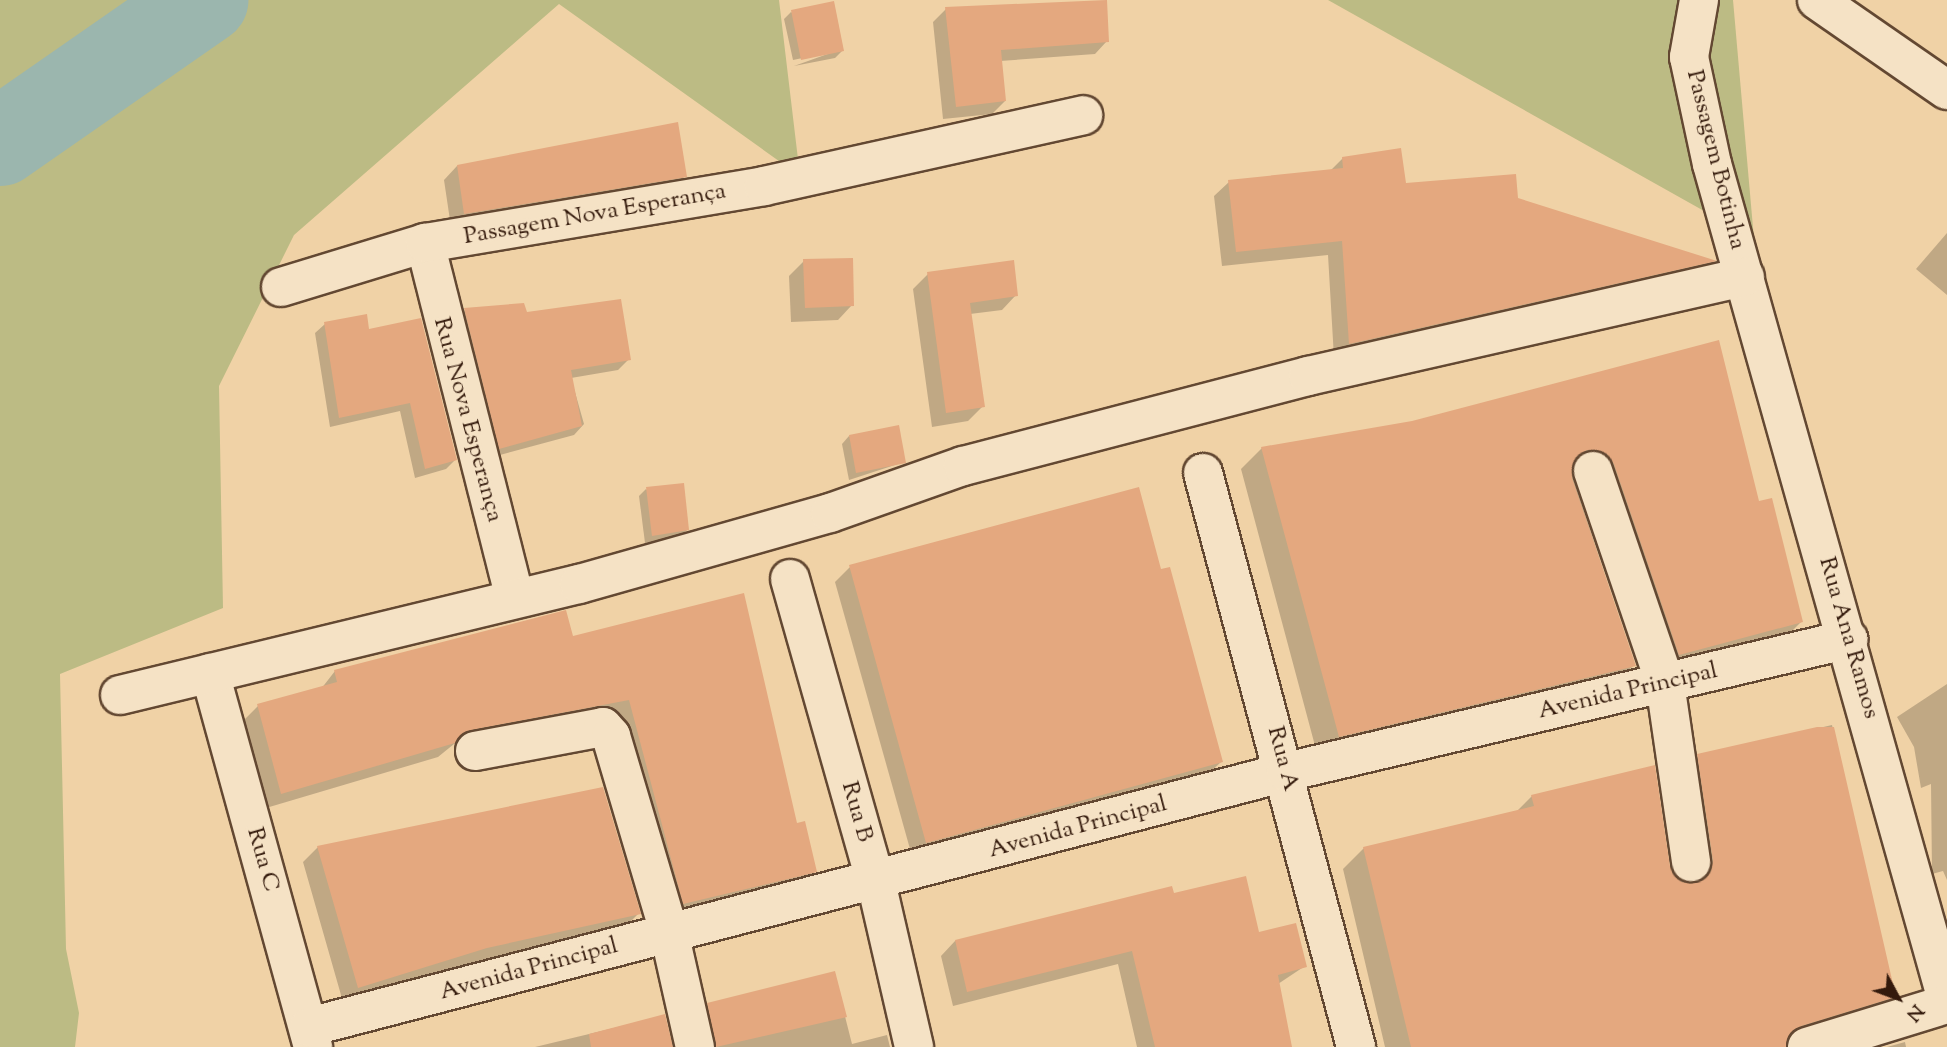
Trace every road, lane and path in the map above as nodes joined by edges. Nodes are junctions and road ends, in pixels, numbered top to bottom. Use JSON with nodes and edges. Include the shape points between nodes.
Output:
{"nodes":[{"id":1,"x":1699,"y":0,"type":"edge"},
{"id":2,"x":1817,"y":0,"type":"edge"},
{"id":3,"x":1947,"y":90,"type":"edge"},
{"id":4,"x":1083,"y":115,"type":"dead end"},
{"id":5,"x":425,"y":243,"type":"junction"},
{"id":6,"x":1745,"y":277,"type":"junction"},
{"id":7,"x":281,"y":288,"type":"dead end"},
{"id":8,"x":1593,"y":471,"type":"dead end"},
{"id":9,"x":1203,"y":473,"type":"dead end"},
{"id":10,"x":790,"y":579,"type":"dead end"},
{"id":11,"x":514,"y":596,"type":"junction"},
{"id":12,"x":1849,"y":639,"type":"junction"},
{"id":13,"x":210,"y":673,"type":"junction"},
{"id":14,"x":1665,"y":683,"type":"junction"},
{"id":15,"x":120,"y":695,"type":"dead end"},
{"id":16,"x":475,"y":751,"type":"dead end"},
{"id":17,"x":1286,"y":772,"type":"junction"},
{"id":18,"x":1691,"y":862,"type":"dead end"},
{"id":19,"x":876,"y":882,"type":"junction"},
{"id":20,"x":669,"y":932,"type":"junction"},
{"id":21,"x":1947,"y":1002,"type":"edge"},
{"id":22,"x":311,"y":1037,"type":"edge"},
{"id":23,"x":695,"y":1047,"type":"edge"},
{"id":24,"x":914,"y":1047,"type":"edge"},
{"id":25,"x":1356,"y":1047,"type":"edge"},
{"id":26,"x":1807,"y":1047,"type":"edge"}],
"edges":[{"from":1,"to":6,"type":"street","name":"Passagem Botinha","via":[[1689,57]]},
{"from":2,"to":3,"type":"street"},
{"from":4,"to":5,"type":"street","name":"Passagem Nova Esperança","via":[[764,186]]},
{"from":5,"to":7,"type":"street","name":"Passagem Nova Esperança"},
{"from":5,"to":11,"type":"street","name":"Rua Nova Esperança"},
{"from":6,"to":11,"type":"street","via":[[1308,376],[963,466],[830,513],[579,584]]},
{"from":6,"to":12,"type":"street","name":"Rua Ana Ramos"},
{"from":8,"to":14,"type":"street"},
{"from":9,"to":17,"type":"street","name":"Rua A"},
{"from":10,"to":19,"type":"street","name":"Rua B"},
{"from":11,"to":13,"type":"street"},
{"from":12,"to":14,"type":"street","name":"Avenida Principal"},
{"from":12,"to":21,"type":"street","name":"Rua Ana Ramos"},
{"from":13,"to":15,"type":"street"},
{"from":13,"to":22,"type":"street","name":"Rua C"},
{"from":14,"to":17,"type":"street","name":"Avenida Principal"},
{"from":14,"to":18,"type":"street"},
{"from":16,"to":20,"type":"street","via":[[603,727],[616,747]]},
{"from":17,"to":19,"type":"street","name":"Avenida Principal"},
{"from":17,"to":25,"type":"street","name":"Rua A"},
{"from":19,"to":20,"type":"street","name":"Avenida Principal"},
{"from":19,"to":24,"type":"street","name":"Rua B"},
{"from":20,"to":22,"type":"street","name":"Avenida Principal"},
{"from":20,"to":23,"type":"street"},
{"from":21,"to":26,"type":"street"}]}
